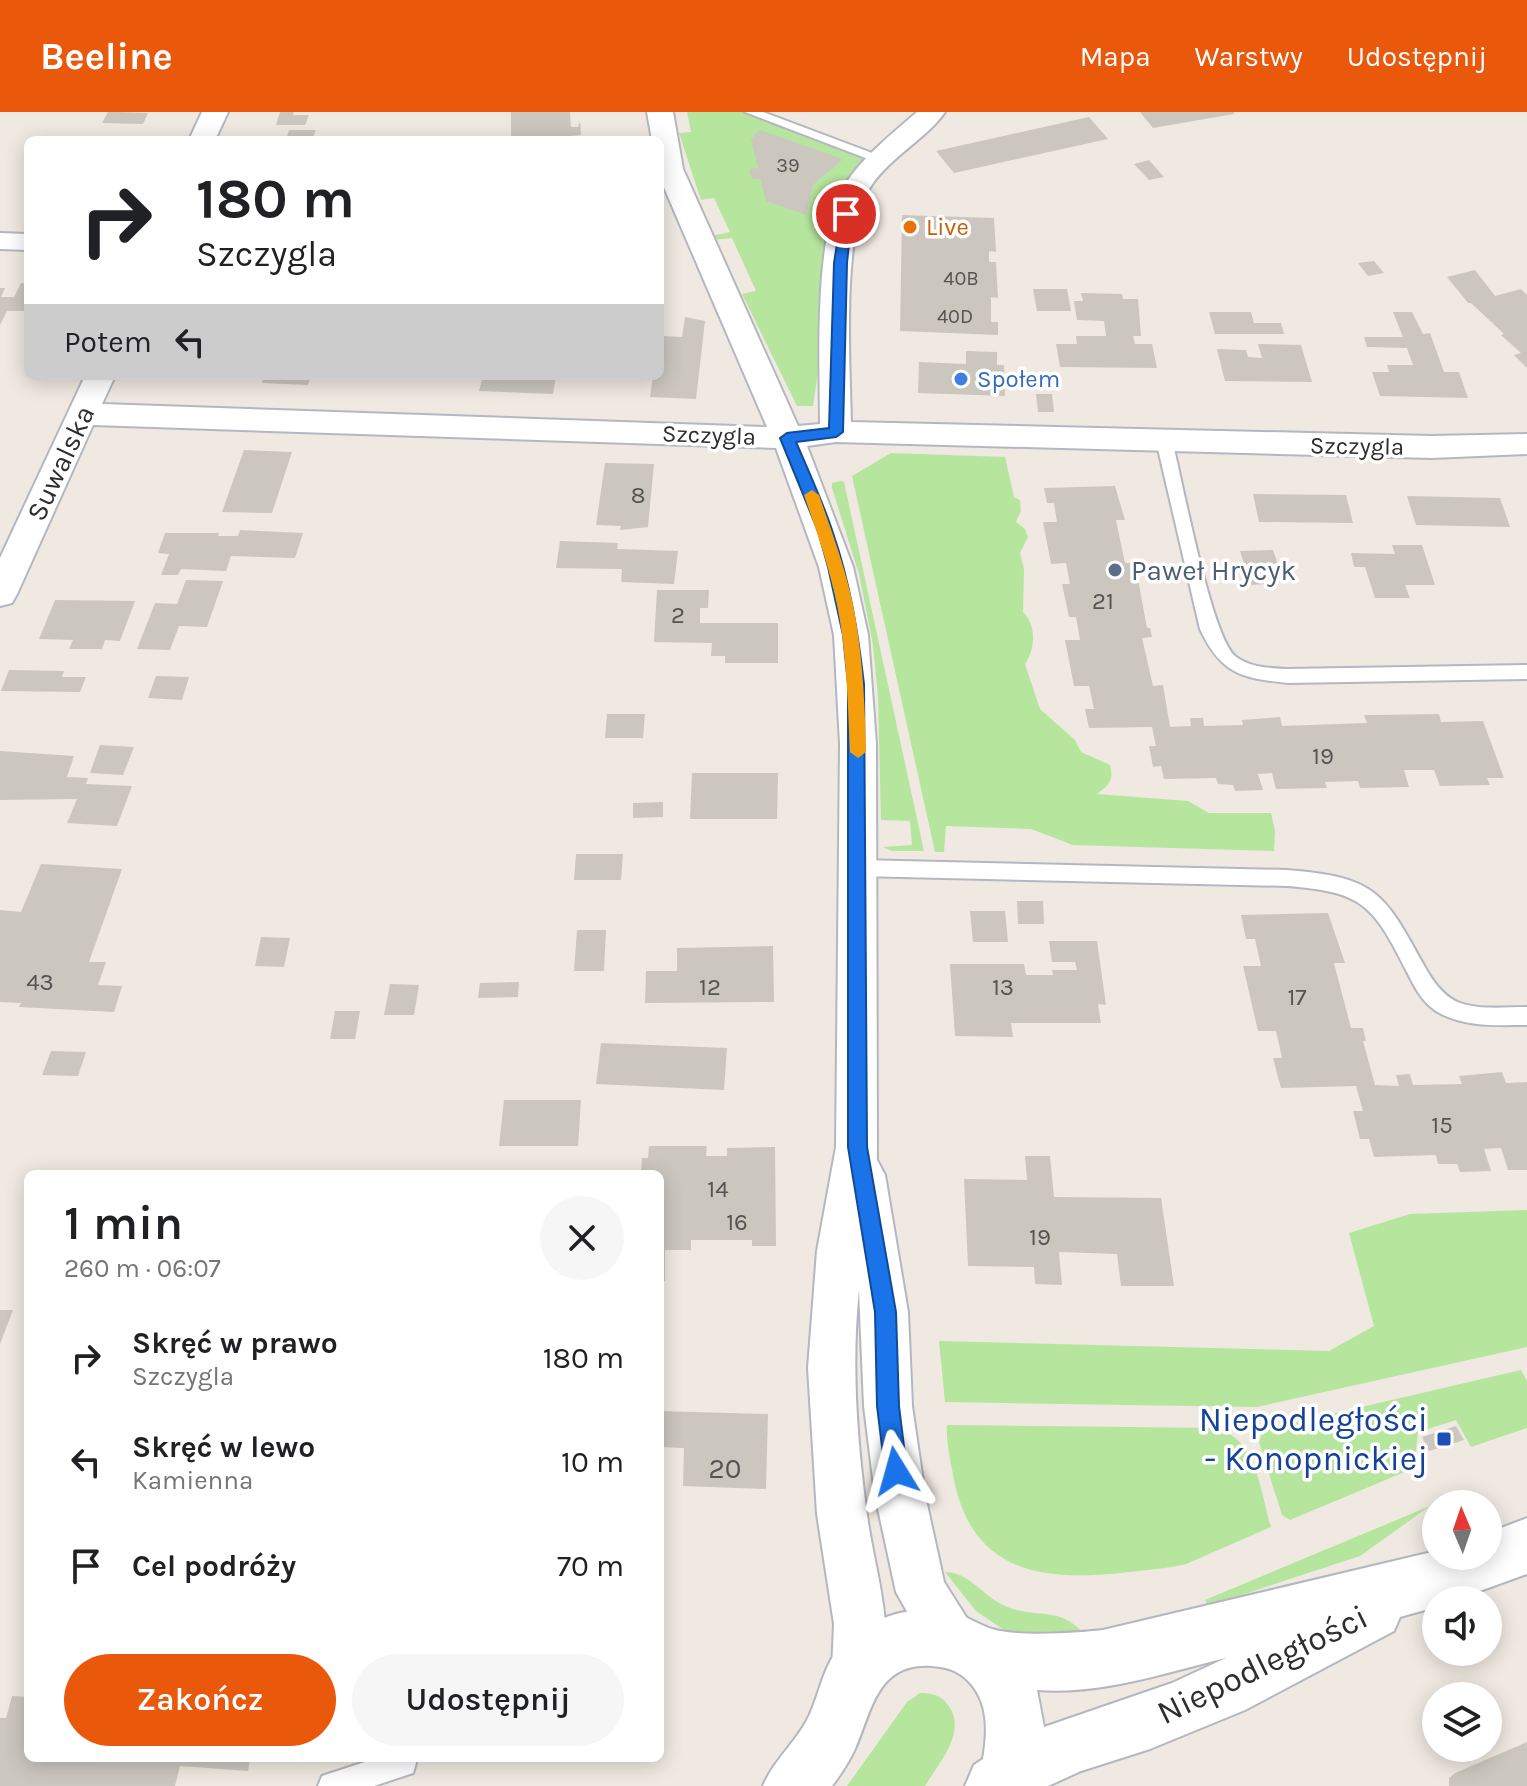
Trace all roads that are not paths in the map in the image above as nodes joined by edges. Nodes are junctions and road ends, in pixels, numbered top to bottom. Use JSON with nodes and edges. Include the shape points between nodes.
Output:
{"nodes":[{"id":1,"x":215,"y":112,"type":"edge"},
{"id":2,"x":660,"y":112,"type":"edge"},
{"id":3,"x":751,"y":112,"type":"edge"},
{"id":4,"x":951,"y":112,"type":"edge"},
{"id":5,"x":924,"y":120,"type":"edge"},
{"id":6,"x":204,"y":136,"type":"edge"},
{"id":7,"x":881,"y":159,"type":"junction"},
{"id":8,"x":0,"y":241,"type":"edge"},
{"id":9,"x":24,"y":242,"type":"edge"},
{"id":10,"x":98,"y":380,"type":"edge"},
{"id":11,"x":83,"y":414,"type":"junction"},
{"id":12,"x":836,"y":432,"type":"junction"},
{"id":13,"x":787,"y":438,"type":"junction"},
{"id":14,"x":1164,"y":440,"type":"junction"},
{"id":15,"x":1527,"y":444,"type":"edge"},
{"id":16,"x":0,"y":594,"type":"edge"},
{"id":17,"x":1527,"y":672,"type":"edge"},
{"id":18,"x":858,"y":868,"type":"junction"},
{"id":19,"x":1527,"y":1016,"type":"edge"},
{"id":20,"x":858,"y":1147,"type":"junction"},
{"id":21,"x":1527,"y":1546,"type":"edge"},
{"id":22,"x":1426,"y":1583,"type":"junction"},
{"id":23,"x":967,"y":1647,"type":"junction"},
{"id":24,"x":858,"y":1670,"type":"junction"},
{"id":25,"x":403,"y":1763,"type":"dead end"},
{"id":26,"x":1001,"y":1781,"type":"edge"},
{"id":27,"x":332,"y":1786,"type":"edge"},
{"id":28,"x":793,"y":1786,"type":"edge"}],
"edges":[{"from":1,"to":6,"type":"street"},
{"from":2,"to":13,"type":"street","via":[[670,169]]},
{"from":3,"to":7,"type":"lane"},
{"from":4,"to":5,"type":"street"},
{"from":5,"to":7,"type":"street"},
{"from":7,"to":12,"type":"street","via":[[856,189],[843,228]]},
{"from":8,"to":9,"type":"street"},
{"from":10,"to":11,"type":"street","name":"Suwalska"},
{"from":11,"to":13,"type":"street","name":"Szczygla"},
{"from":11,"to":16,"type":"street","name":"Suwalska"},
{"from":12,"to":13,"type":"street","name":"Szczygla"},
{"from":12,"to":14,"type":"street","name":"Szczygla"},
{"from":13,"to":18,"type":"street","via":[[825,531],[851,635]]},
{"from":14,"to":15,"type":"street","name":"Szczygla","via":[[1432,447]]},
{"from":14,"to":17,"type":"lane","via":[[1209,629],[1231,664],[1288,676]]},
{"from":18,"to":19,"type":"lane","via":[[1340,883],[1373,898],[1385,910],[1421,979],[1442,1004],[1481,1016]]},
{"from":18,"to":20,"type":"street"},
{"from":20,"to":23,"type":"street","via":[[885,1312],[888,1406],[903,1510],[921,1592]]},
{"from":20,"to":24,"type":"street","via":[[840,1251],[832,1368],[842,1514],[860,1624]]},
{"from":21,"to":22,"type":"street","name":"Niepodległości"},
{"from":22,"to":23,"type":"street","name":"Niepodległości","via":[[1103,1659],[1061,1663]]},
{"from":22,"to":26,"type":"street","name":"Niepodległości","via":[[1205,1699],[1057,1749]]},
{"from":23,"to":24,"type":"street","name":"Niepodległości","via":[[930,1637],[895,1643]]},
{"from":23,"to":26,"type":"street","via":[[998,1670],[1009,1697],[1014,1744]]},
{"from":24,"to":28,"type":"street","via":[[826,1743]]},
{"from":25,"to":27,"type":"lane"}]}
